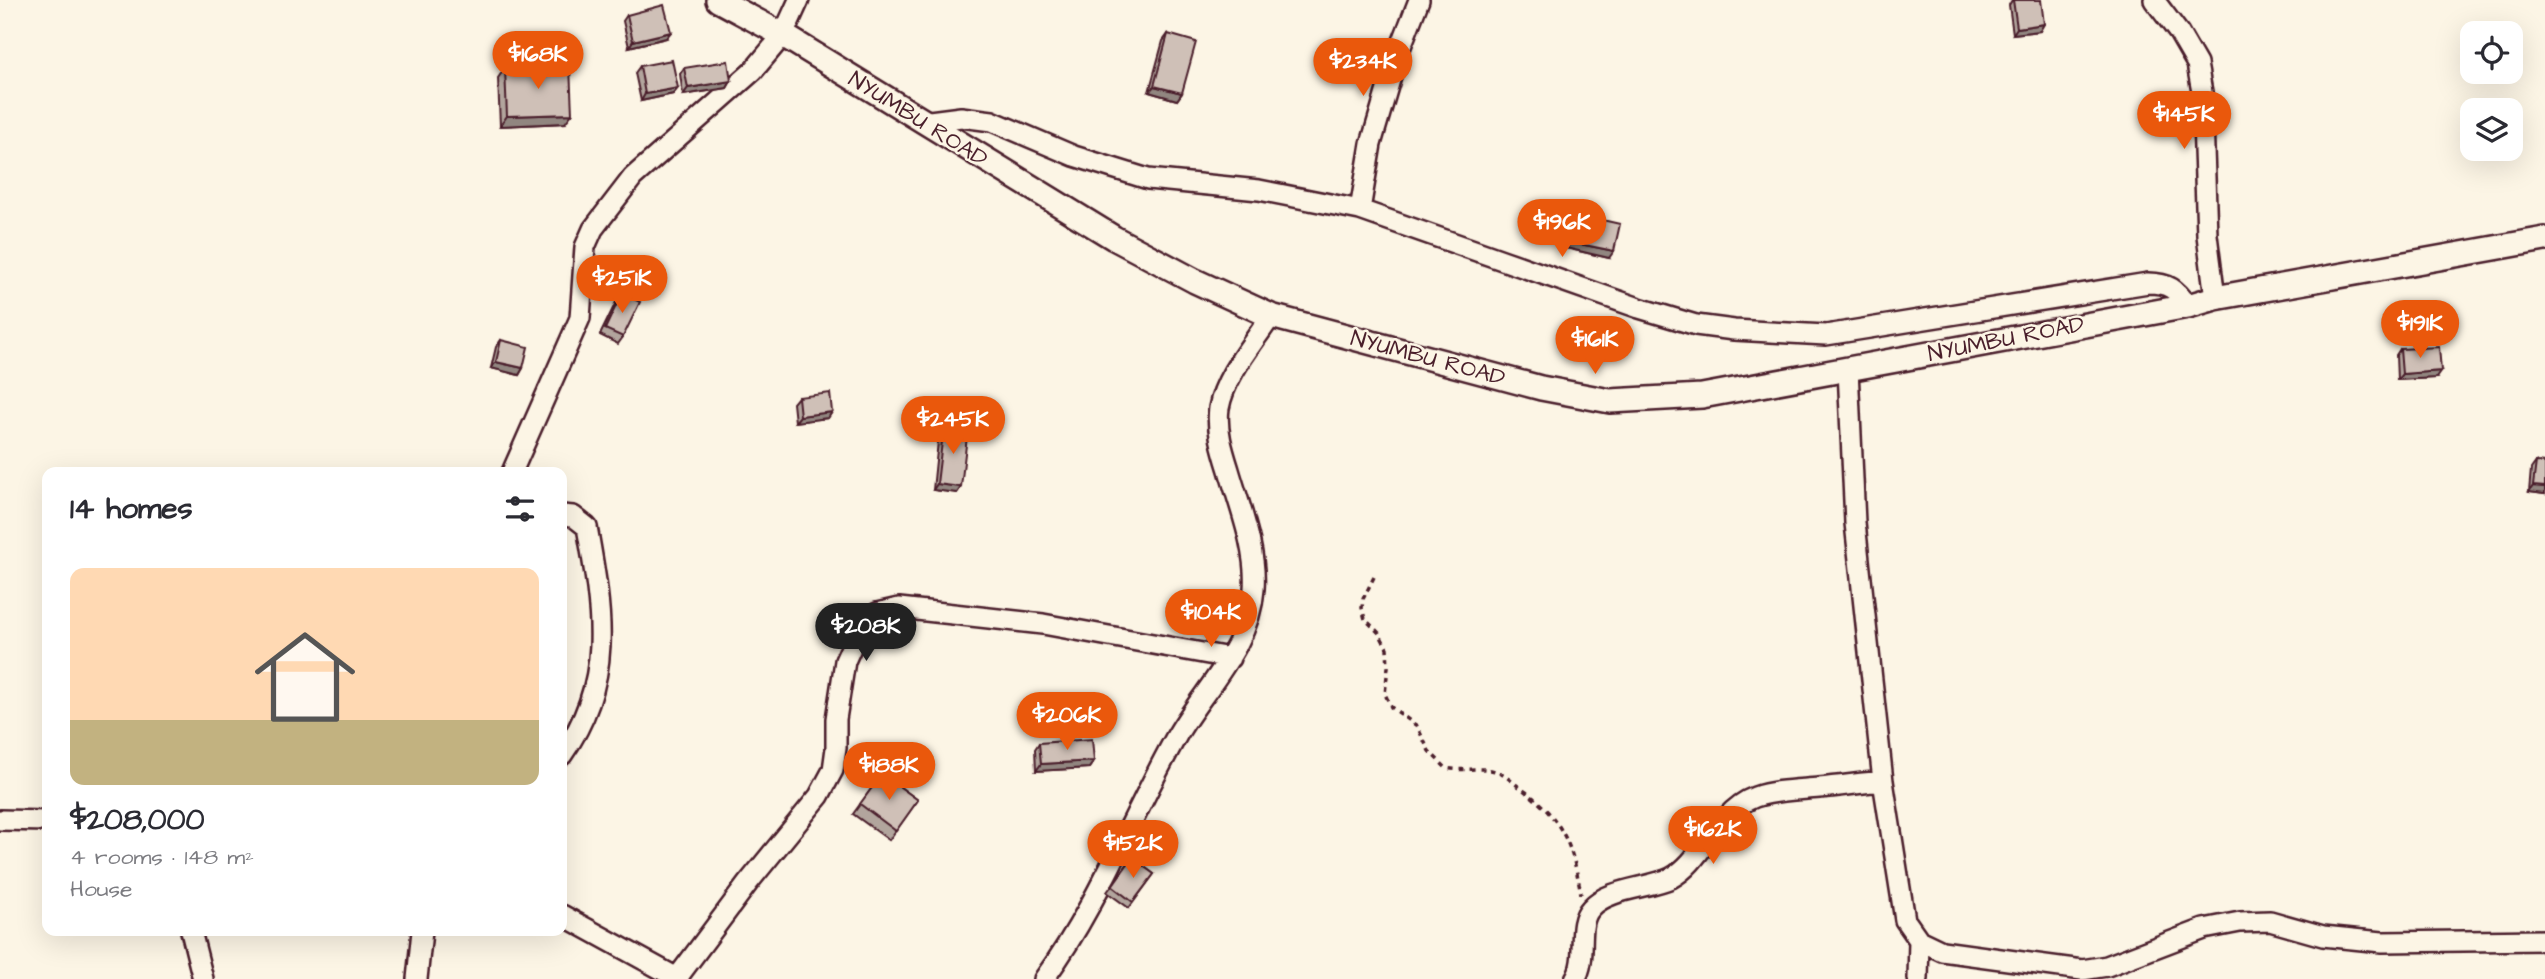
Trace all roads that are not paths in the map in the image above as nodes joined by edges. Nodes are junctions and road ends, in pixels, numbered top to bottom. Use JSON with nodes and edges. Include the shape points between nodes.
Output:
{"nodes":[{"id":1,"x":718,"y":0,"type":"edge"},
{"id":2,"x":799,"y":0,"type":"edge"},
{"id":3,"x":1419,"y":0,"type":"edge"},
{"id":4,"x":2154,"y":0,"type":"edge"},
{"id":5,"x":783,"y":35,"type":"junction"},
{"id":6,"x":922,"y":122,"type":"junction"},
{"id":7,"x":1360,"y":211,"type":"junction"},
{"id":8,"x":2545,"y":239,"type":"edge"},
{"id":9,"x":2215,"y":298,"type":"junction"},
{"id":10,"x":2188,"y":306,"type":"junction"},
{"id":11,"x":1270,"y":316,"type":"junction"},
{"id":12,"x":1848,"y":369,"type":"junction"},
{"id":13,"x":514,"y":467,"type":"edge"},
{"id":14,"x":567,"y":515,"type":"edge"},
{"id":15,"x":1230,"y":658,"type":"junction"},
{"id":16,"x":567,"y":748,"type":"edge"},
{"id":17,"x":1883,"y":781,"type":"junction"},
{"id":18,"x":0,"y":820,"type":"edge"},
{"id":19,"x":42,"y":821,"type":"edge"},
{"id":20,"x":567,"y":918,"type":"edge"},
{"id":21,"x":192,"y":936,"type":"edge"},
{"id":22,"x":421,"y":936,"type":"edge"},
{"id":23,"x":1919,"y":940,"type":"junction"},
{"id":24,"x":2545,"y":940,"type":"edge"},
{"id":25,"x":1578,"y":976,"type":"edge"},
{"id":26,"x":678,"y":978,"type":"edge"},
{"id":27,"x":203,"y":979,"type":"edge"},
{"id":28,"x":417,"y":979,"type":"edge"},
{"id":29,"x":1044,"y":979,"type":"edge"},
{"id":30,"x":1918,"y":979,"type":"edge"}],
"edges":[{"from":1,"to":5,"type":"street","name":"NYUMBU ROAD"},
{"from":2,"to":5,"type":"street"},
{"from":3,"to":7,"type":"street","via":[[1371,144]]},
{"from":4,"to":9,"type":"street","via":[[2197,64]]},
{"from":5,"to":6,"type":"street","name":"NYUMBU ROAD"},
{"from":5,"to":13,"type":"street","via":[[753,71],[633,177],[593,229],[584,247],[580,318]]},
{"from":6,"to":7,"type":"street","via":[[961,117],[992,121],[1074,156],[1148,179],[1259,190]]},
{"from":6,"to":11,"type":"street","name":"NYUMBU ROAD","via":[[1114,238]]},
{"from":7,"to":10,"type":"street","via":[[1639,308],[1696,325],[1734,330],[1826,335],[2148,283],[2176,289]]},
{"from":8,"to":9,"type":"street","name":"NYUMBU ROAD"},
{"from":9,"to":10,"type":"street","name":"NYUMBU ROAD"},
{"from":10,"to":12,"type":"street","name":"NYUMBU ROAD"},
{"from":11,"to":12,"type":"street","name":"NYUMBU ROAD","via":[[1610,401],[1702,396]]},
{"from":11,"to":15,"type":"street","via":[[1229,382],[1219,408],[1219,438],[1246,526],[1254,589],[1248,620]]},
{"from":12,"to":17,"type":"street","via":[[1855,523]]},
{"from":14,"to":16,"type":"street","via":[[587,527],[600,598],[600,665],[591,701]]},
{"from":15,"to":26,"type":"street","via":[[1043,624],[899,608],[877,613],[854,641],[845,661],[833,770],[819,796]]},
{"from":15,"to":29,"type":"street","via":[[1177,734],[1068,947]]},
{"from":17,"to":23,"type":"street","via":[[1905,920]]},
{"from":17,"to":25,"type":"street","via":[[1754,797],[1725,818],[1691,862],[1672,877],[1598,901],[1585,916]]},
{"from":18,"to":19,"type":"street"},
{"from":20,"to":26,"type":"street"},
{"from":21,"to":27,"type":"street"},
{"from":22,"to":28,"type":"street"},
{"from":23,"to":24,"type":"street","via":[[1942,951],[2082,970],[2107,967],[2204,929],[2240,922],[2270,921],[2323,936],[2382,942]]},
{"from":23,"to":30,"type":"street"}]}
